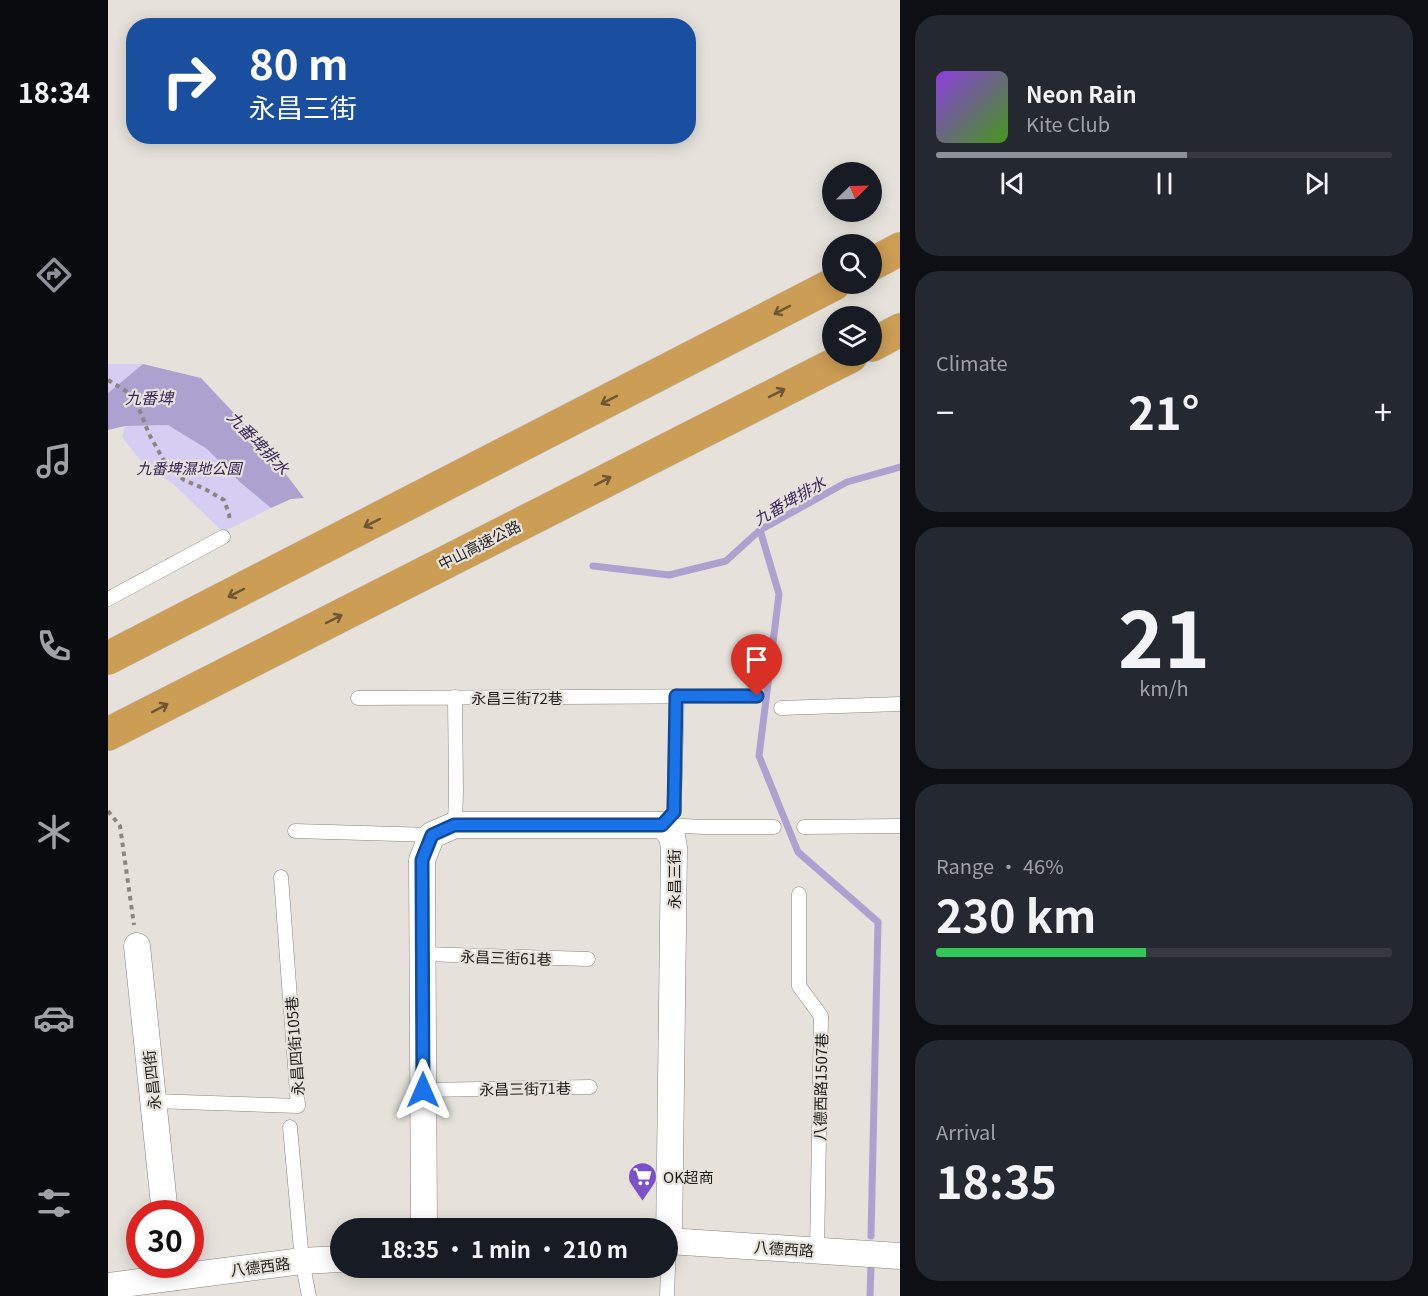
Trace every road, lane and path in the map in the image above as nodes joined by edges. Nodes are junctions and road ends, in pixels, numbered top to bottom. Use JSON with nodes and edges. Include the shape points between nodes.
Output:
{"nodes":[{"id":1,"x":900,"y":249,"type":"edge"},
{"id":2,"x":882,"y":259,"type":"edge"},
{"id":3,"x":822,"y":290,"type":"edge"},
{"id":4,"x":900,"y":330,"type":"edge"},
{"id":5,"x":882,"y":340,"type":"edge"},
{"id":6,"x":831,"y":366,"type":"edge"},
{"id":7,"x":108,"y":380,"type":"edge"},
{"id":8,"x":223,"y":537,"type":"joint"},
{"id":9,"x":108,"y":598,"type":"edge"},
{"id":10,"x":108,"y":658,"type":"edge"},
{"id":11,"x":676,"y":696,"type":"junction"},
{"id":12,"x":757,"y":696,"type":"dead end"},
{"id":13,"x":455,"y":697,"type":"junction"},
{"id":14,"x":358,"y":698,"type":"dead end"},
{"id":15,"x":900,"y":704,"type":"edge"},
{"id":16,"x":781,"y":708,"type":"dead end"},
{"id":17,"x":108,"y":734,"type":"edge"},
{"id":18,"x":108,"y":811,"type":"edge"},
{"id":19,"x":662,"y":825,"type":"junction"},
{"id":20,"x":900,"y":826,"type":"edge"},
{"id":21,"x":774,"y":827,"type":"dead end"},
{"id":22,"x":804,"y":827,"type":"dead end"},
{"id":23,"x":443,"y":830,"type":"junction"},
{"id":24,"x":295,"y":831,"type":"dead end"},
{"id":25,"x":281,"y":877,"type":"dead end"},
{"id":26,"x":799,"y":894,"type":"dead end"},
{"id":27,"x":137,"y":946,"type":"joint"},
{"id":28,"x":423,"y":954,"type":"junction"},
{"id":29,"x":588,"y":959,"type":"dead end"},
{"id":30,"x":590,"y":1087,"type":"dead end"},
{"id":31,"x":423,"y":1090,"type":"junction"},
{"id":32,"x":153,"y":1101,"type":"junction"},
{"id":33,"x":290,"y":1127,"type":"dead end"},
{"id":34,"x":164,"y":1200,"type":"edge"},
{"id":35,"x":424,"y":1218,"type":"edge"},
{"id":36,"x":668,"y":1218,"type":"edge"},
{"id":37,"x":678,"y":1242,"type":"edge"},
{"id":38,"x":817,"y":1251,"type":"junction"},
{"id":39,"x":900,"y":1256,"type":"edge"},
{"id":40,"x":330,"y":1260,"type":"edge"},
{"id":41,"x":302,"y":1261,"type":"junction"},
{"id":42,"x":667,"y":1278,"type":"edge"},
{"id":43,"x":172,"y":1279,"type":"edge"},
{"id":44,"x":108,"y":1286,"type":"edge"},
{"id":45,"x":309,"y":1296,"type":"edge"},
{"id":46,"x":667,"y":1296,"type":"edge"}],
"edges":[{"from":1,"to":2,"type":"highway"},
{"from":3,"to":10,"type":"highway","one_way":true},
{"from":4,"to":5,"type":"highway"},
{"from":17,"to":6,"type":"highway","name":"中山高速公路","one_way":true},
{"from":7,"to":8,"type":"path","via":[[134,396],[163,459],[183,480],[224,500],[230,525]]},
{"from":8,"to":9,"type":"lane"},
{"from":11,"to":12,"type":"lane","name":"永昌三街72巷"},
{"from":11,"to":13,"type":"lane","name":"永昌三街72巷"},
{"from":11,"to":19,"type":"lane","via":[[674,812]]},
{"from":13,"to":14,"type":"lane","name":"永昌三街72巷"},
{"from":13,"to":23,"type":"lane","via":[[456,791]]},
{"from":15,"to":16,"type":"lane"},
{"from":18,"to":27,"type":"path","via":[[120,826]]},
{"from":19,"to":21,"type":"lane"},
{"from":19,"to":23,"type":"street"},
{"from":19,"to":36,"type":"street","name":"永昌三街","via":[[672,836],[674,848]]},
{"from":20,"to":22,"type":"lane"},
{"from":23,"to":24,"type":"lane"},
{"from":23,"to":28,"type":"street","via":[[422,860]]},
{"from":25,"to":32,"type":"lane","name":"永昌四街105巷","via":[[298,1106]]},
{"from":26,"to":38,"type":"lane","name":"八德西路1507巷","via":[[800,986],[822,1016]]},
{"from":27,"to":32,"type":"street","name":"永昌四街"},
{"from":28,"to":29,"type":"lane","name":"永昌三街61巷"},
{"from":28,"to":31,"type":"street"},
{"from":30,"to":31,"type":"lane","name":"永昌三街71巷"},
{"from":31,"to":35,"type":"street"},
{"from":32,"to":34,"type":"street","name":"永昌四街"},
{"from":33,"to":41,"type":"lane"},
{"from":37,"to":38,"type":"street","name":"八德西路"},
{"from":38,"to":39,"type":"street","name":"八德西路"},
{"from":40,"to":41,"type":"street","name":"八德西路"},
{"from":41,"to":43,"type":"street","name":"八德西路"},
{"from":41,"to":45,"type":"lane"},
{"from":42,"to":46,"type":"lane"},
{"from":43,"to":44,"type":"street","name":"八德西路"}]}
